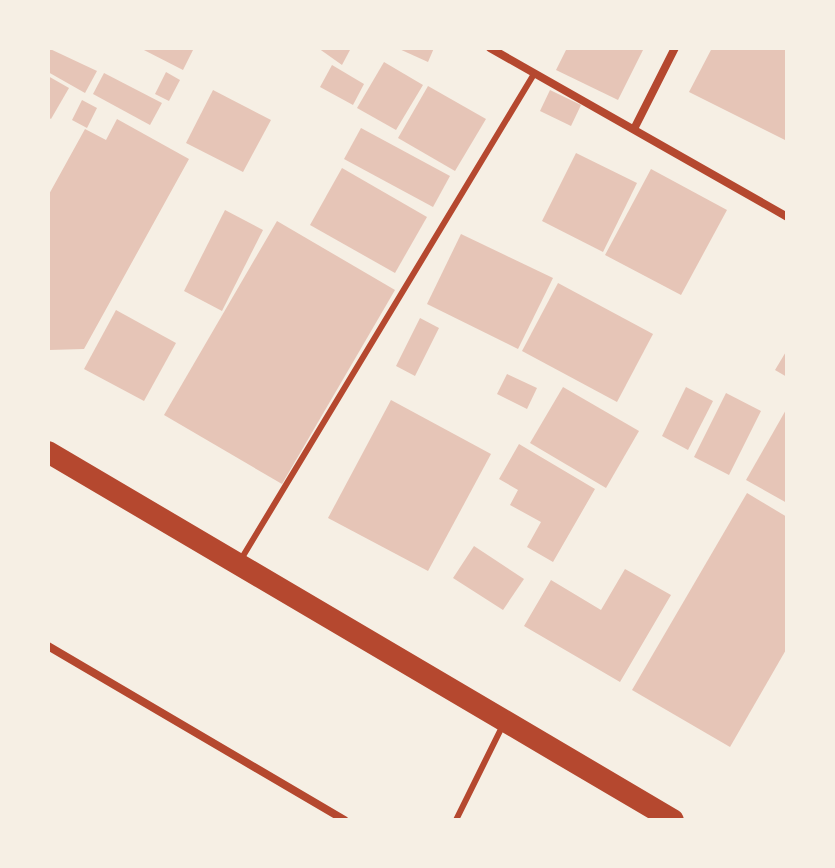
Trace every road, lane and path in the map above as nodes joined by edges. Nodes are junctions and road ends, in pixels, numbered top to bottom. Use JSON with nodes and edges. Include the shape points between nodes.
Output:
{"nodes":[{"id":1,"x":490,"y":48,"type":"edge"},
{"id":2,"x":675,"y":48,"type":"edge"},
{"id":3,"x":534,"y":74,"type":"junction"},
{"id":4,"x":634,"y":129,"type":"junction"},
{"id":5,"x":787,"y":217,"type":"edge"},
{"id":6,"x":48,"y":452,"type":"edge"},
{"id":7,"x":238,"y":565,"type":"junction"},
{"id":8,"x":48,"y":646,"type":"edge"},
{"id":9,"x":505,"y":721,"type":"junction"},
{"id":10,"x":345,"y":820,"type":"edge"},
{"id":11,"x":456,"y":820,"type":"edge"},
{"id":12,"x":673,"y":820,"type":"edge"}],
"edges":[{"from":1,"to":3,"type":"street"},
{"from":2,"to":4,"type":"street"},
{"from":3,"to":4,"type":"street"},
{"from":3,"to":7,"type":"lane"},
{"from":4,"to":5,"type":"street"},
{"from":6,"to":7,"type":"highway"},
{"from":7,"to":9,"type":"highway"},
{"from":8,"to":10,"type":"street"},
{"from":9,"to":11,"type":"lane"},
{"from":9,"to":12,"type":"highway"}]}
